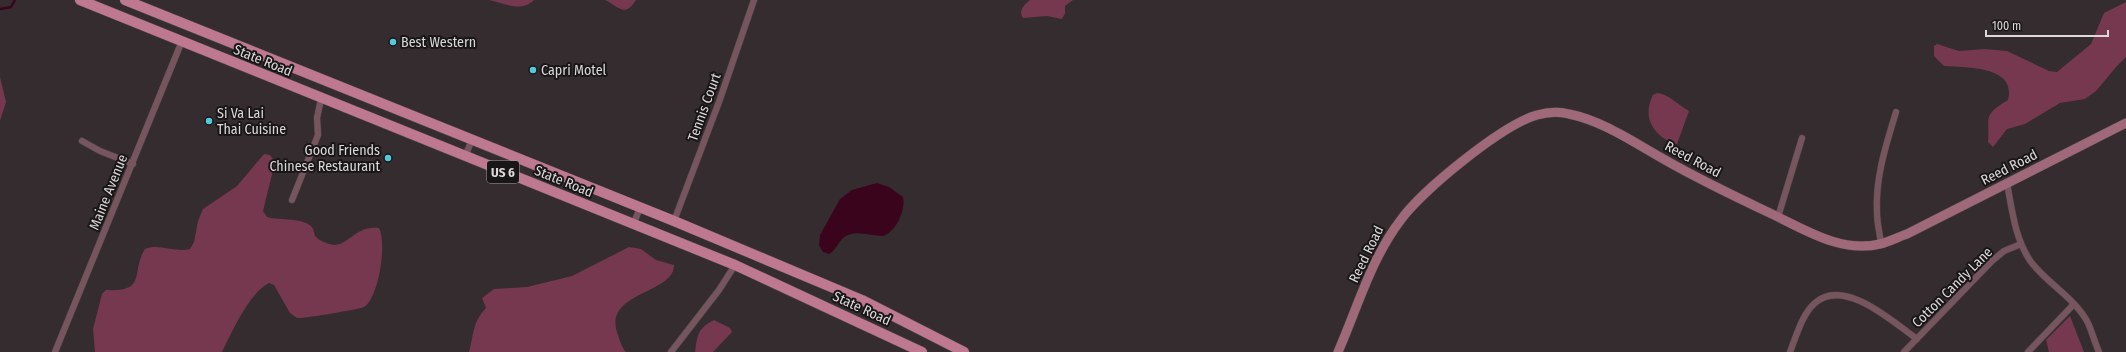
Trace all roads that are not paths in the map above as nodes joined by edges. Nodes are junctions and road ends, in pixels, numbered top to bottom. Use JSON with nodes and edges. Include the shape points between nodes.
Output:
{"nodes":[{"id":1,"x":80,"y":0,"type":"edge"},
{"id":2,"x":125,"y":0,"type":"edge"},
{"id":3,"x":754,"y":0,"type":"edge"},
{"id":4,"x":182,"y":42,"type":"junction"},
{"id":5,"x":321,"y":98,"type":"junction"},
{"id":6,"x":1896,"y":112,"type":"dead end"},
{"id":7,"x":2126,"y":123,"type":"edge"},
{"id":8,"x":1802,"y":138,"type":"dead end"},
{"id":9,"x":472,"y":140,"type":"junction"},
{"id":10,"x":82,"y":141,"type":"dead end"},
{"id":11,"x":465,"y":156,"type":"junction"},
{"id":12,"x":133,"y":164,"type":"junction"},
{"id":13,"x":2007,"y":183,"type":"junction"},
{"id":14,"x":292,"y":200,"type":"dead end"},
{"id":15,"x":640,"y":208,"type":"junction"},
{"id":16,"x":1778,"y":217,"type":"junction"},
{"id":17,"x":674,"y":221,"type":"junction"},
{"id":18,"x":633,"y":225,"type":"junction"},
{"id":19,"x":1881,"y":244,"type":"junction"},
{"id":20,"x":2021,"y":244,"type":"junction"},
{"id":21,"x":735,"y":265,"type":"junction"},
{"id":22,"x":2074,"y":304,"type":"junction"},
{"id":23,"x":1917,"y":339,"type":"junction"},
{"id":24,"x":55,"y":352,"type":"edge"},
{"id":25,"x":671,"y":352,"type":"edge"},
{"id":26,"x":922,"y":352,"type":"edge"},
{"id":27,"x":964,"y":352,"type":"edge"},
{"id":28,"x":1338,"y":352,"type":"edge"},
{"id":29,"x":1790,"y":352,"type":"edge"},
{"id":30,"x":1904,"y":352,"type":"edge"},
{"id":31,"x":2028,"y":352,"type":"edge"},
{"id":32,"x":2099,"y":352,"type":"edge"}],
"edges":[{"from":1,"to":4,"type":"main road","name":"State Road","number":"US 6"},
{"from":2,"to":9,"type":"main road","name":"State Road","number":"US 6"},
{"from":3,"to":17,"type":"street","name":"Tennis Court"},
{"from":4,"to":5,"type":"main road","name":"State Road","number":"US 6"},
{"from":4,"to":12,"type":"street","name":"Maine Avenue"},
{"from":5,"to":11,"type":"main road","name":"State Road","number":"US 6"},
{"from":5,"to":14,"type":"street","via":[[317,118],[318,135]]},
{"from":6,"to":19,"type":"street","via":[[1877,183],[1877,214]]},
{"from":7,"to":13,"type":"street","name":"Reed Road"},
{"from":8,"to":16,"type":"street"},
{"from":9,"to":11,"type":"street"},
{"from":9,"to":15,"type":"main road","name":"State Road","number":"US 6"},
{"from":10,"to":12,"type":"street"},
{"from":11,"to":18,"type":"main road","name":"State Road","number":"US 6"},
{"from":12,"to":24,"type":"street","name":"Maine Avenue"},
{"from":13,"to":19,"type":"street","name":"Reed Road","via":[[1907,234]]},
{"from":13,"to":20,"type":"street","via":[[2015,227]]},
{"from":15,"to":17,"type":"main road","name":"State Road","number":"US 6"},
{"from":15,"to":18,"type":"street"},
{"from":16,"to":19,"type":"street","name":"Reed Road","via":[[1848,246]]},
{"from":16,"to":28,"type":"street","name":"Reed Road","via":[[1589,120],[1558,112],[1535,115],[1502,133],[1463,162],[1419,198],[1405,214],[1384,247]]},
{"from":17,"to":27,"type":"main road","name":"State Road","number":"US 6","via":[[862,300]]},
{"from":18,"to":21,"type":"main road","name":"State Road","number":"US 6"},
{"from":20,"to":22,"type":"street","via":[[2032,262]]},
{"from":20,"to":23,"type":"street","name":"Cotton Candy Lane","via":[[2004,251],[1992,261]]},
{"from":21,"to":25,"type":"street"},
{"from":21,"to":26,"type":"main road","name":"State Road","number":"US 6"},
{"from":22,"to":31,"type":"street"},
{"from":22,"to":32,"type":"street","via":[[2088,322]]},
{"from":23,"to":29,"type":"street","via":[[1869,305],[1840,295],[1826,297],[1814,303],[1804,317]]},
{"from":23,"to":30,"type":"street","name":"Cotton Candy Lane"}]}
